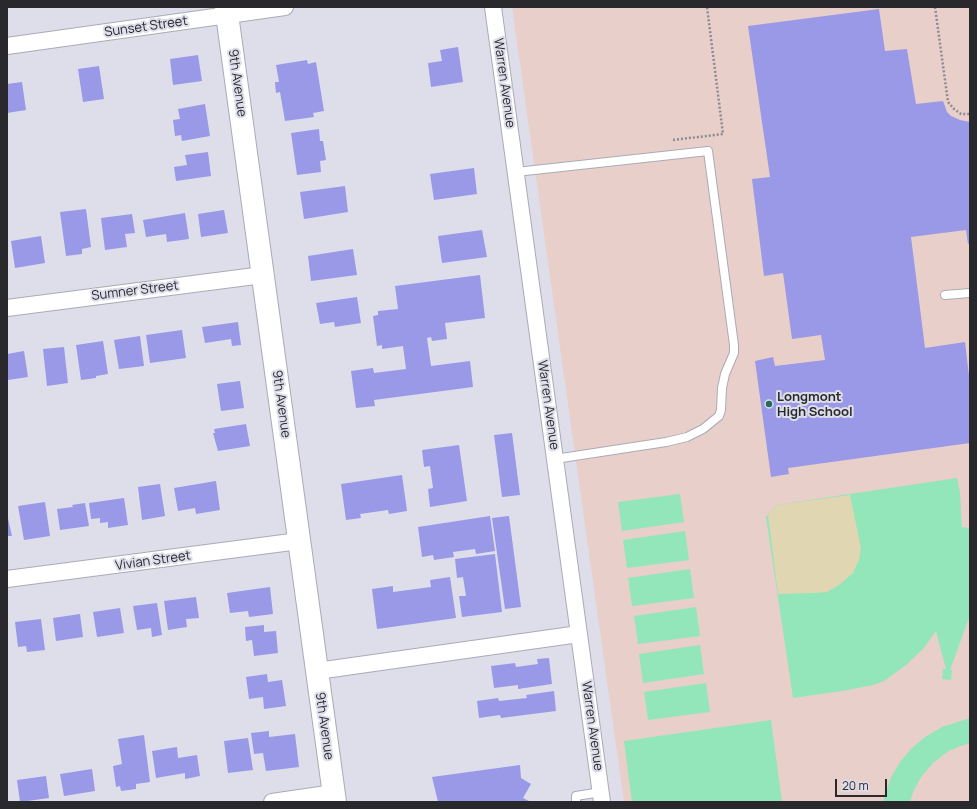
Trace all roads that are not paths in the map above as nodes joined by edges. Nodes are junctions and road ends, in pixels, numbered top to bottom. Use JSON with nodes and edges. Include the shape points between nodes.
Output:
{"nodes":[{"id":1,"x":285,"y":7,"type":"edge"},
{"id":2,"x":494,"y":7,"type":"edge"},
{"id":3,"x":227,"y":11,"type":"edge"},
{"id":4,"x":7,"y":46,"type":"edge"},
{"id":5,"x":516,"y":172,"type":"junction"},
{"id":6,"x":263,"y":275,"type":"junction"},
{"id":7,"x":970,"y":293,"type":"edge"},
{"id":8,"x":944,"y":295,"type":"dead end"},
{"id":9,"x":7,"y":308,"type":"edge"},
{"id":10,"x":555,"y":459,"type":"junction"},
{"id":11,"x":299,"y":541,"type":"junction"},
{"id":12,"x":7,"y":579,"type":"edge"},
{"id":13,"x":579,"y":634,"type":"junction"},
{"id":14,"x":317,"y":671,"type":"junction"},
{"id":15,"x":601,"y":797,"type":"edge"},
{"id":16,"x":334,"y":798,"type":"edge"},
{"id":17,"x":272,"y":802,"type":"edge"},
{"id":18,"x":576,"y":802,"type":"edge"}],
"edges":[{"from":1,"to":3,"type":"street","name":"Sunset Street"},
{"from":2,"to":5,"type":"street","name":"Warren Avenue"},
{"from":3,"to":4,"type":"street","name":"Sunset Street"},
{"from":3,"to":6,"type":"main road","name":"9th Avenue"},
{"from":5,"to":10,"type":"street","name":"Warren Avenue"},
{"from":5,"to":10,"type":"lane","via":[[708,151],[734,353],[724,374],[719,416],[703,430],[687,437]]},
{"from":6,"to":9,"type":"street","name":"Sumner Street"},
{"from":6,"to":11,"type":"main road","name":"9th Avenue"},
{"from":7,"to":8,"type":"lane"},
{"from":10,"to":13,"type":"street","name":"Warren Avenue"},
{"from":11,"to":12,"type":"street","name":"Vivian Street"},
{"from":11,"to":14,"type":"main road","name":"9th Avenue"},
{"from":13,"to":14,"type":"street"},
{"from":13,"to":15,"type":"street","name":"Warren Avenue"},
{"from":14,"to":16,"type":"main road","name":"9th Avenue"},
{"from":15,"to":18,"type":"lane","via":[[576,796]]},
{"from":16,"to":17,"type":"street"}]}
